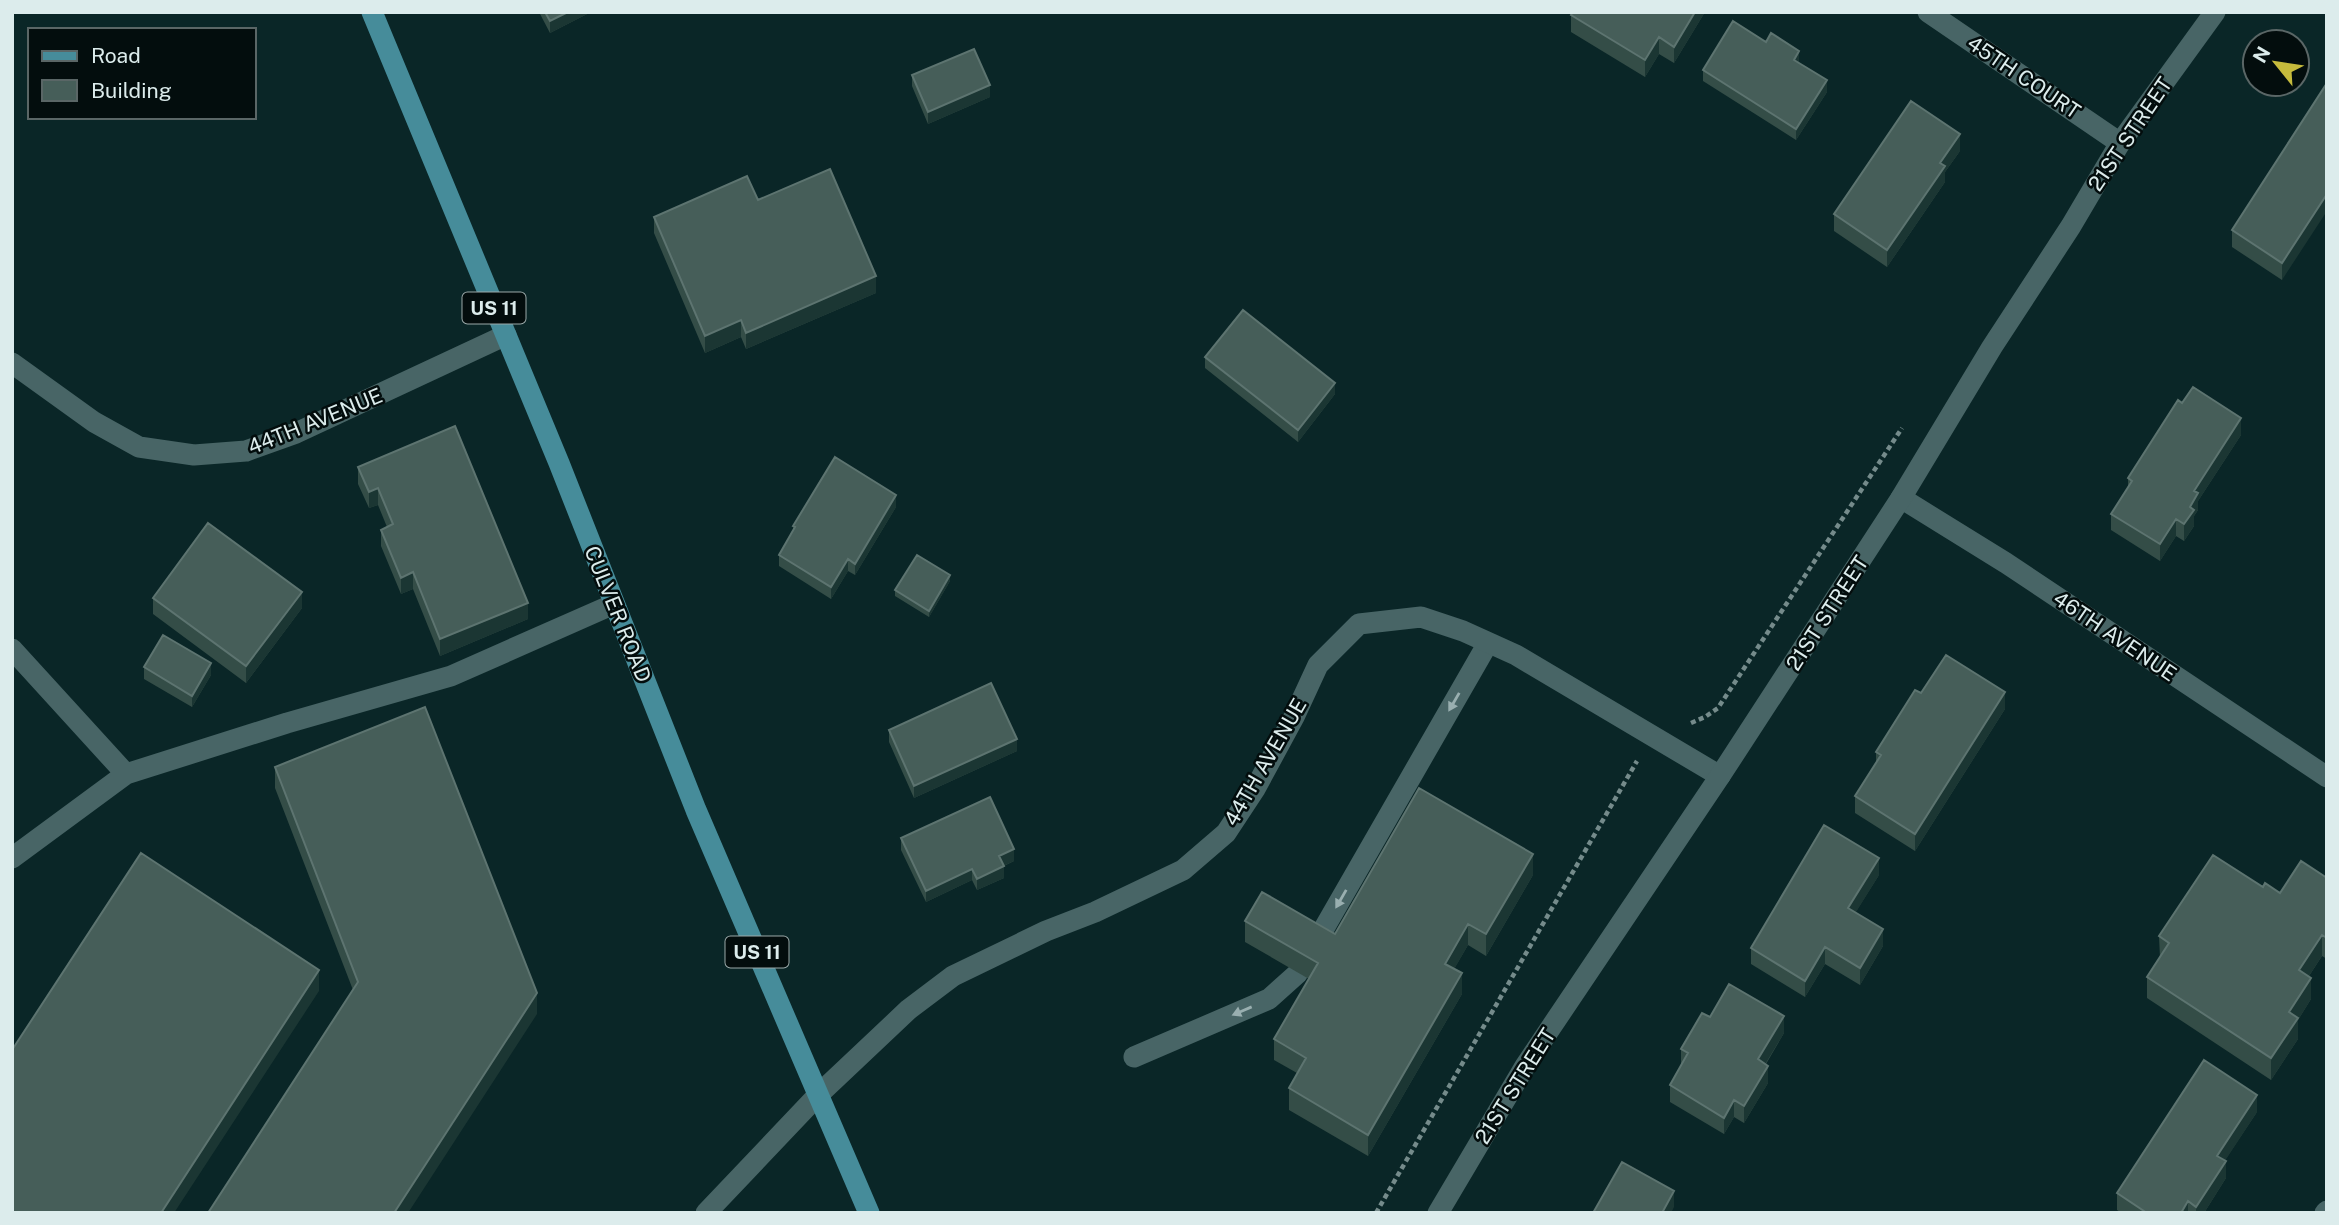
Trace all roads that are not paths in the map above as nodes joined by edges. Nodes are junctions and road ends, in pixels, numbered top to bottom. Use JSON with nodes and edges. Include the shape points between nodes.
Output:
{"nodes":[{"id":1,"x":372,"y":12,"type":"edge"},
{"id":2,"x":1928,"y":12,"type":"edge"},
{"id":3,"x":2215,"y":12,"type":"edge"},
{"id":4,"x":2120,"y":143,"type":"junction"},
{"id":5,"x":506,"y":335,"type":"junction"},
{"id":6,"x":12,"y":363,"type":"edge"},
{"id":7,"x":1901,"y":498,"type":"junction"},
{"id":8,"x":614,"y":604,"type":"junction"},
{"id":9,"x":1488,"y":643,"type":"junction"},
{"id":10,"x":12,"y":649,"type":"edge"},
{"id":11,"x":127,"y":774,"type":"junction"},
{"id":12,"x":1720,"y":776,"type":"junction"},
{"id":13,"x":2327,"y":777,"type":"edge"},
{"id":14,"x":12,"y":858,"type":"edge"},
{"id":15,"x":1315,"y":944,"type":"edge"},
{"id":16,"x":1298,"y":973,"type":"edge"},
{"id":17,"x":1134,"y":1057,"type":"dead end"},
{"id":18,"x":818,"y":1095,"type":"junction"},
{"id":19,"x":706,"y":1213,"type":"edge"},
{"id":20,"x":869,"y":1213,"type":"edge"},
{"id":21,"x":1438,"y":1213,"type":"edge"}],
"edges":[{"from":1,"to":5,"type":"main road","name":"CULVER ROAD","number":"US 11"},
{"from":2,"to":4,"type":"street","name":"45TH COURT"},
{"from":3,"to":4,"type":"street","name":"21ST STREET"},
{"from":4,"to":7,"type":"street","name":"21ST STREET"},
{"from":5,"to":6,"type":"street","name":"44TH AVENUE","via":[[296,433],[246,451],[194,455],[139,447],[94,422]]},
{"from":5,"to":8,"type":"main road","name":"CULVER ROAD","number":"US 11"},
{"from":7,"to":12,"type":"street","name":"21ST STREET"},
{"from":7,"to":13,"type":"street","name":"46TH AVENUE"},
{"from":8,"to":11,"type":"street","via":[[451,676]]},
{"from":8,"to":18,"type":"main road","name":"CULVER ROAD","number":"US 11"},
{"from":9,"to":12,"type":"street","name":"44TH AVENUE","via":[[1516,655]]},
{"from":9,"to":15,"type":"street","one_way":true},
{"from":9,"to":18,"type":"street","name":"44TH AVENUE","via":[[1422,617],[1359,624],[1318,665],[1255,789],[1226,832],[1183,870],[953,976],[908,1010]]},
{"from":10,"to":11,"type":"street"},
{"from":11,"to":14,"type":"street"},
{"from":12,"to":21,"type":"street","name":"21ST STREET","via":[[1525,1066]]},
{"from":16,"to":17,"type":"street","one_way":true,"via":[[1269,999]]},
{"from":18,"to":19,"type":"street","name":"44TH AVENUE"},
{"from":18,"to":20,"type":"main road","name":"CULVER ROAD","number":"US 11"}]}
